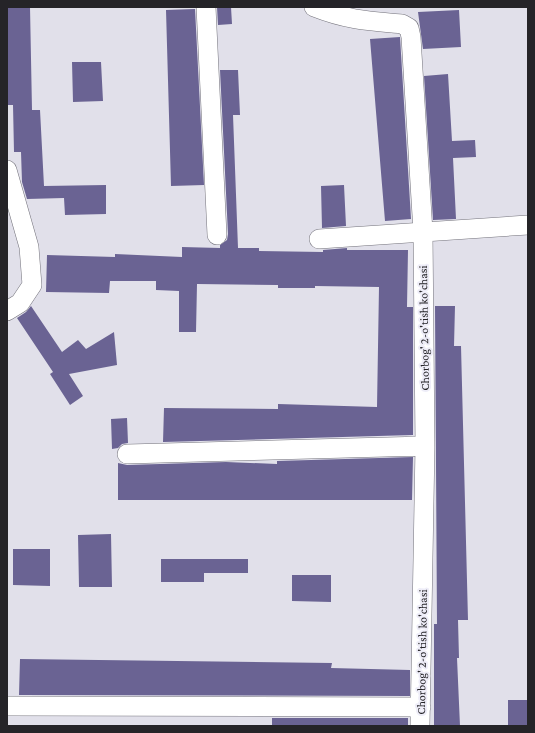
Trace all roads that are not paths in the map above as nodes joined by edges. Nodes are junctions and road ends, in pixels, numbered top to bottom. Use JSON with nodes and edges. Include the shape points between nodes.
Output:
{"nodes":[{"id":1,"x":206,"y":7,"type":"edge"},
{"id":2,"x":314,"y":7,"type":"edge"},
{"id":3,"x":356,"y":14,"type":"edge"},
{"id":4,"x":7,"y":170,"type":"edge"},
{"id":5,"x":12,"y":207,"type":"edge"},
{"id":6,"x":528,"y":225,"type":"edge"},
{"id":7,"x":423,"y":232,"type":"junction"},
{"id":8,"x":217,"y":235,"type":"dead end"},
{"id":9,"x":319,"y":240,"type":"dead end"},
{"id":10,"x":7,"y":311,"type":"edge"},
{"id":11,"x":425,"y":446,"type":"junction"},
{"id":12,"x":127,"y":454,"type":"dead end"},
{"id":13,"x":7,"y":706,"type":"edge"},
{"id":14,"x":421,"y":707,"type":"junction"},
{"id":15,"x":420,"y":726,"type":"edge"}],
"edges":[{"from":1,"to":8,"type":"street"},
{"from":2,"to":3,"type":"street","name":"Chorbog' 2-o'tish ko'chasi","via":[[333,14]]},
{"from":3,"to":7,"type":"street","name":"Chorbog' 2-o'tish ko'chasi","via":[[402,24],[409,28],[412,37]]},
{"from":4,"to":5,"type":"street"},
{"from":5,"to":10,"type":"street","via":[[29,247],[32,285],[20,303]]},
{"from":6,"to":7,"type":"street"},
{"from":7,"to":9,"type":"street"},
{"from":7,"to":11,"type":"street","name":"Chorbog' 2-o'tish ko'chasi"},
{"from":11,"to":12,"type":"street"},
{"from":11,"to":14,"type":"street","name":"Chorbog' 2-o'tish ko'chasi"},
{"from":13,"to":14,"type":"street"},
{"from":14,"to":15,"type":"street","name":"Chorbog' 2-o'tish ko'chasi"}]}
